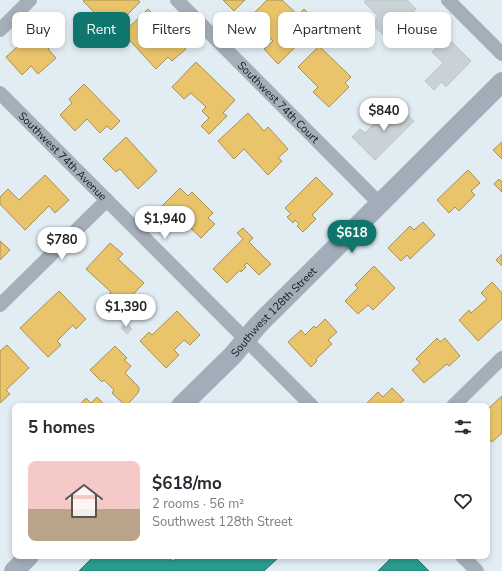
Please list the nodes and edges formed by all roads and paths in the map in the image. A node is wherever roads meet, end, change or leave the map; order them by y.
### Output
1 (30, 0) edge
2 (177, 0) edge
3 (448, 0) edge
4 (0, 30) edge
5 (502, 54) edge
6 (502, 82) edge
7 (0, 93) edge
8 (106, 200) junction
9 (380, 204) junction
10 (0, 305) edge
11 (245, 340) junction
12 (502, 358) edge
13 (184, 403) edge
14 (309, 403) edge
15 (456, 403) edge
16 (26, 559) edge
17 (465, 559) edge
18 (14, 571) edge
19 (477, 571) edge

1 - 4 street
2 - 9 street, Southwest 74th Court
3 - 5 street
6 - 9 street, Southwest 128th Street
7 - 8 street, Southwest 74th Avenue
8 - 10 street
8 - 11 street, Southwest 74th Avenue
9 - 11 street, Southwest 128th Street
11 - 13 street, Southwest 128th Street
11 - 14 street, Southwest 74th Avenue
12 - 15 street
16 - 18 street
17 - 19 street

